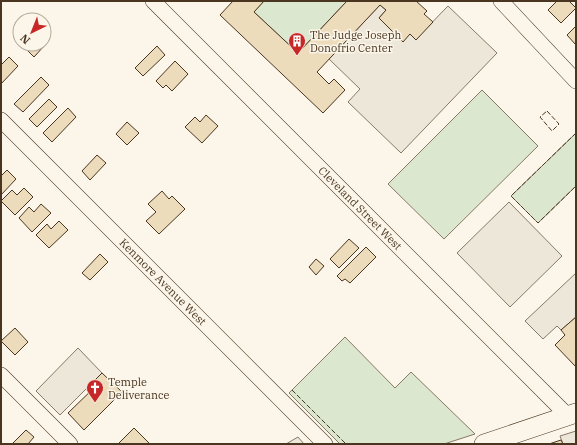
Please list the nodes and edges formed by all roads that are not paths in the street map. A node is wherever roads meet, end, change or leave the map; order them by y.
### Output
1 (153, 1) edge
2 (501, 1) edge
3 (576, 81) edge
4 (1, 120) edge
5 (1, 375) edge
6 (572, 414) edge
7 (70, 444) edge
8 (324, 444) edge
9 (484, 444) edge

1 - 6 street, Cleveland Street West
2 - 3 street
4 - 8 street, Kenmore Avenue West
5 - 7 street
6 - 9 main road

